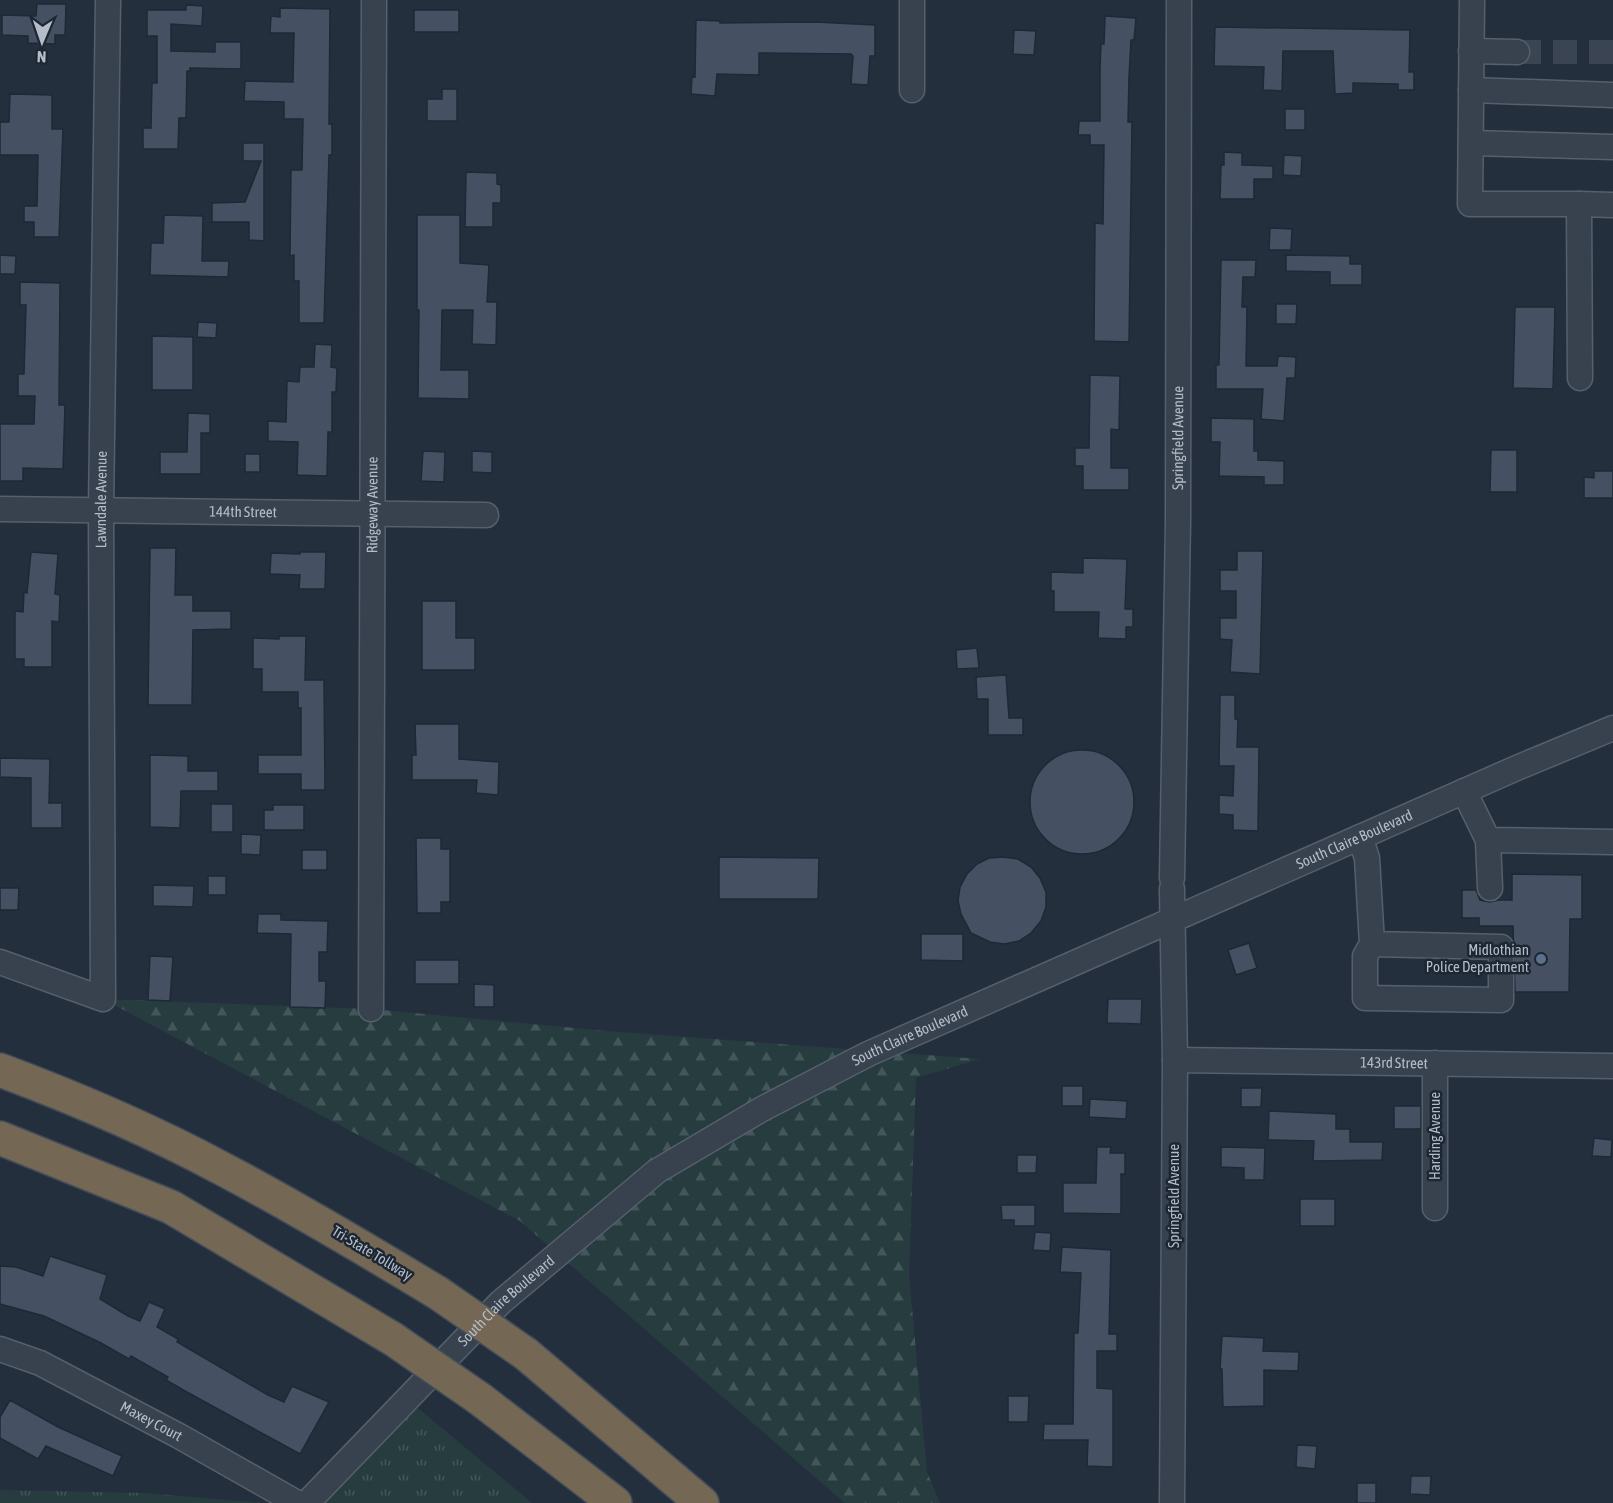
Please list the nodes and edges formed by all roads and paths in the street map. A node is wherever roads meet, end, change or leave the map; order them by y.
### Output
1 (108, 0) edge
2 (374, 0) edge
3 (912, 0) edge
4 (1179, 0) edge
5 (1472, 0) edge
6 (1471, 51) junction
7 (1517, 52) tunnel mouth
8 (912, 90) dead end
9 (1471, 90) junction
10 (1613, 95) edge
11 (1471, 143) junction
12 (1613, 147) edge
13 (1579, 204) junction
14 (1613, 205) edge
15 (1580, 378) dead end
16 (0, 509) edge
17 (101, 510) junction
18 (371, 512) junction
19 (486, 515) dead end
20 (1613, 728) edge
21 (1464, 791) junction
22 (1360, 837) junction
23 (1488, 840) junction
24 (1613, 842) edge
25 (1490, 888) dead end
26 (1172, 919) junction
27 (1372, 944) junction
28 (0, 962) edge
29 (371, 1010) dead end
30 (1175, 1060) junction
31 (1435, 1063) junction
32 (1613, 1066) edge
33 (0, 1071) edge
34 (0, 1138) edge
35 (1435, 1208) dead end
36 (0, 1349) edge
37 (297, 1503) edge
38 (307, 1503) edge
39 (615, 1503) edge
40 (702, 1503) edge
41 (1172, 1503) edge

1 - 17 street, Lawndale Avenue
2 - 18 street, Ridgeway Avenue
3 - 8 street
4 - 26 street, Springfield Avenue
5 - 6 street
6 - 7 street
6 - 9 street
9 - 10 street
9 - 11 street
11 - 12 street
11 - 13 street
13 - 14 street
13 - 15 street
16 - 17 street, 144th Street
17 - 18 street, 144th Street
17 - 28 street, Lawndale Avenue
18 - 19 street, 144th Street
18 - 29 street, Ridgeway Avenue
20 - 21 street, South Claire Boulevard
21 - 22 street, South Claire Boulevard
21 - 23 street
22 - 26 street, South Claire Boulevard
22 - 27 street
23 - 24 street
23 - 25 street
26 - 30 street, Springfield Avenue
26 - 38 street, South Claire Boulevard
27 - 27 street
30 - 31 street, 143rd Street
30 - 41 street, Springfield Avenue
31 - 32 street, 143rd Street
31 - 35 street, Harding Avenue
33 - 40 highway, Tri-State Tollway, bridge
34 - 39 highway, bridge
36 - 37 street, Maxey Court

